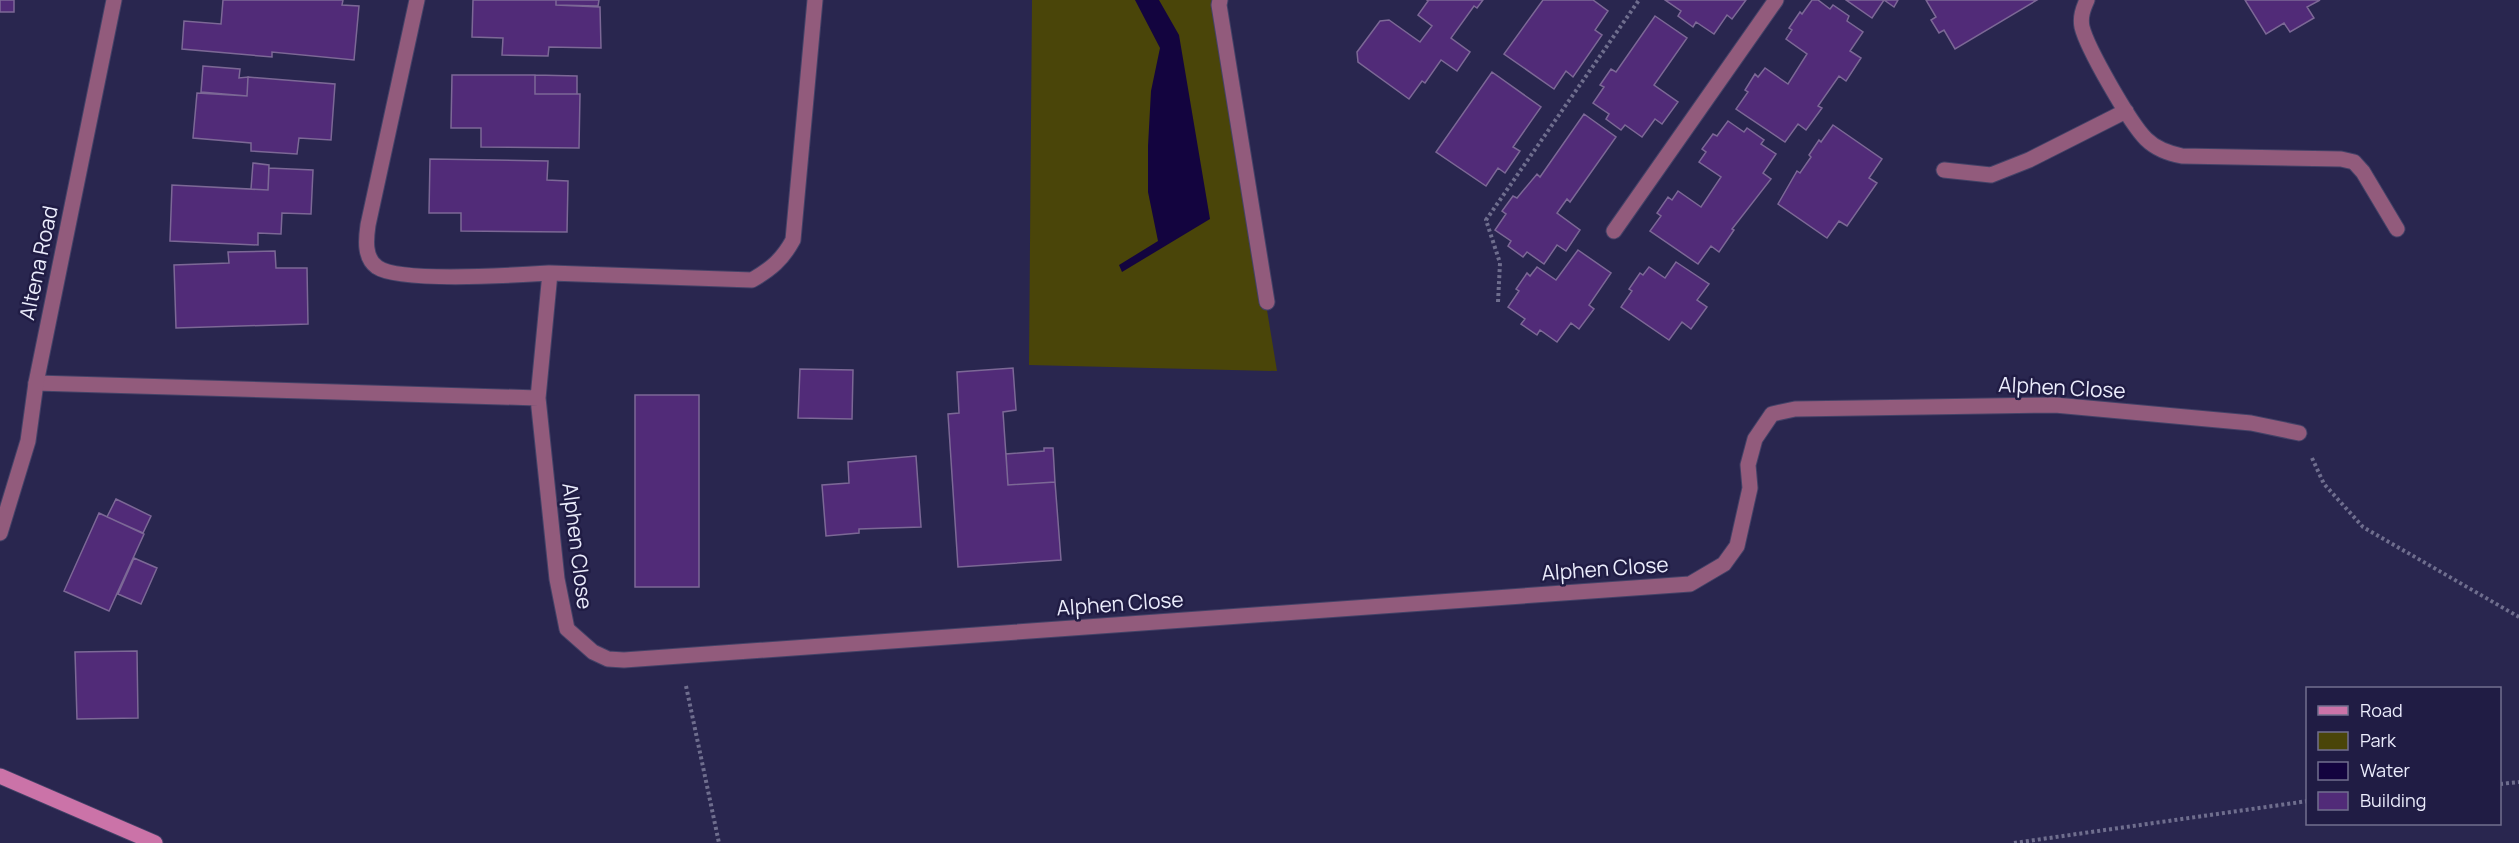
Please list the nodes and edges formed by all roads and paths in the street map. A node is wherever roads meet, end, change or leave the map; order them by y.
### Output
1 (114, 0) edge
2 (417, 0) edge
3 (815, 0) edge
4 (1220, 0) edge
5 (1640, 0) edge
6 (1776, 0) edge
7 (2087, 0) edge
8 (2126, 111) junction
9 (1944, 170) dead end
10 (2397, 229) dead end
11 (1614, 231) dead end
12 (550, 273) junction
13 (1267, 302) dead end
14 (1498, 302) dead end
15 (36, 383) junction
16 (538, 398) junction
17 (2299, 434) joint
18 (0, 533) edge
19 (2519, 617) edge
20 (679, 656) junction
21 (0, 776) edge
22 (2519, 782) edge
23 (2501, 784) edge
24 (2306, 801) edge
25 (155, 843) edge
26 (719, 843) edge
27 (2014, 843) edge

1 - 15 street, Altena Road
2 - 12 street
3 - 12 street
4 - 13 street
5 - 14 path
6 - 11 street
7 - 8 street
8 - 9 street
8 - 10 street
12 - 16 street, Alphen Close
15 - 16 street
15 - 18 street, Altena Road
16 - 20 street, Alphen Close
17 - 19 path
17 - 20 street, Alphen Close
20 - 26 path
21 - 25 main road
22 - 23 path
24 - 27 path

